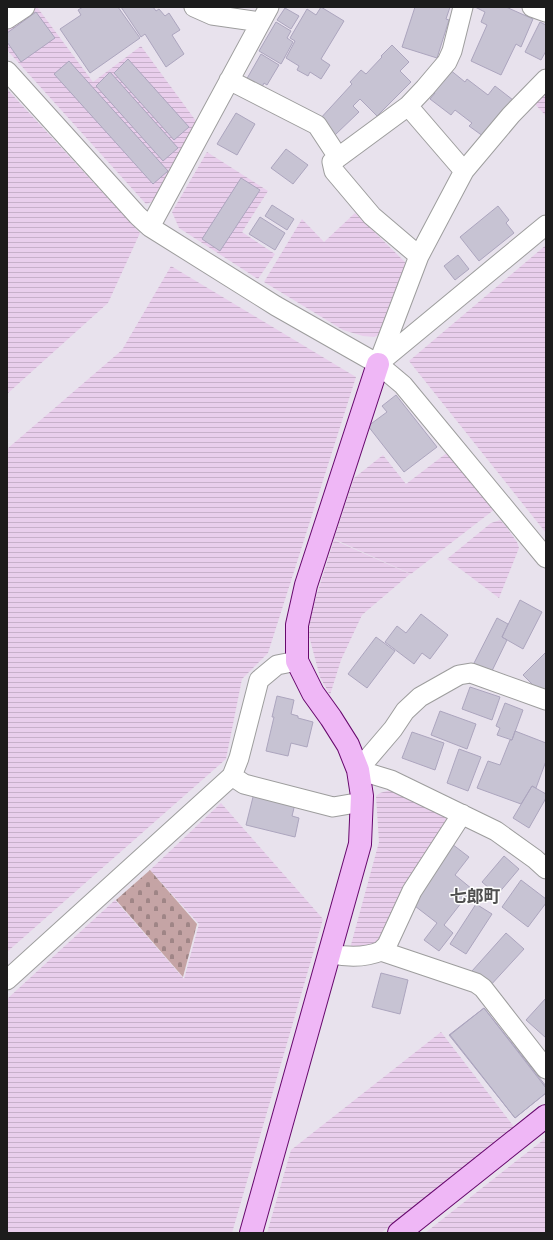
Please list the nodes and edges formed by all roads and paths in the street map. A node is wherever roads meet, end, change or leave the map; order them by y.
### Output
1 (25, 7) edge
2 (194, 7) edge
3 (464, 7) edge
4 (532, 7) edge
5 (546, 12) edge
6 (265, 14) edge
7 (7, 20) edge
8 (7, 71) edge
9 (546, 79) edge
10 (229, 80) junction
11 (408, 106) junction
12 (338, 157) junction
13 (464, 171) junction
14 (546, 225) edge
15 (150, 226) junction
16 (419, 256) junction
17 (378, 364) junction
18 (546, 558) edge
19 (297, 661) junction
20 (546, 700) edge
21 (358, 770) junction
22 (232, 776) junction
23 (362, 802) junction
24 (462, 814) junction
25 (546, 869) edge
26 (381, 951) junction
27 (331, 954) junction
28 (7, 980) edge
29 (546, 1069) edge
30 (546, 1116) edge
31 (252, 1233) edge
32 (399, 1233) edge

1 - 7 street
2 - 6 street
3 - 11 street
4 - 5 street
6 - 10 street
8 - 15 street
9 - 13 street
10 - 12 street
10 - 15 street
11 - 12 street
11 - 13 street
12 - 16 street
13 - 16 street
14 - 17 street
15 - 17 street
16 - 17 street
17 - 18 street
17 - 19 street
19 - 21 street
19 - 22 street
20 - 21 street
21 - 23 street
21 - 24 street
22 - 23 street
22 - 28 street
23 - 27 street
24 - 25 street
24 - 26 street
26 - 27 street
26 - 29 street
27 - 31 street
30 - 32 street

